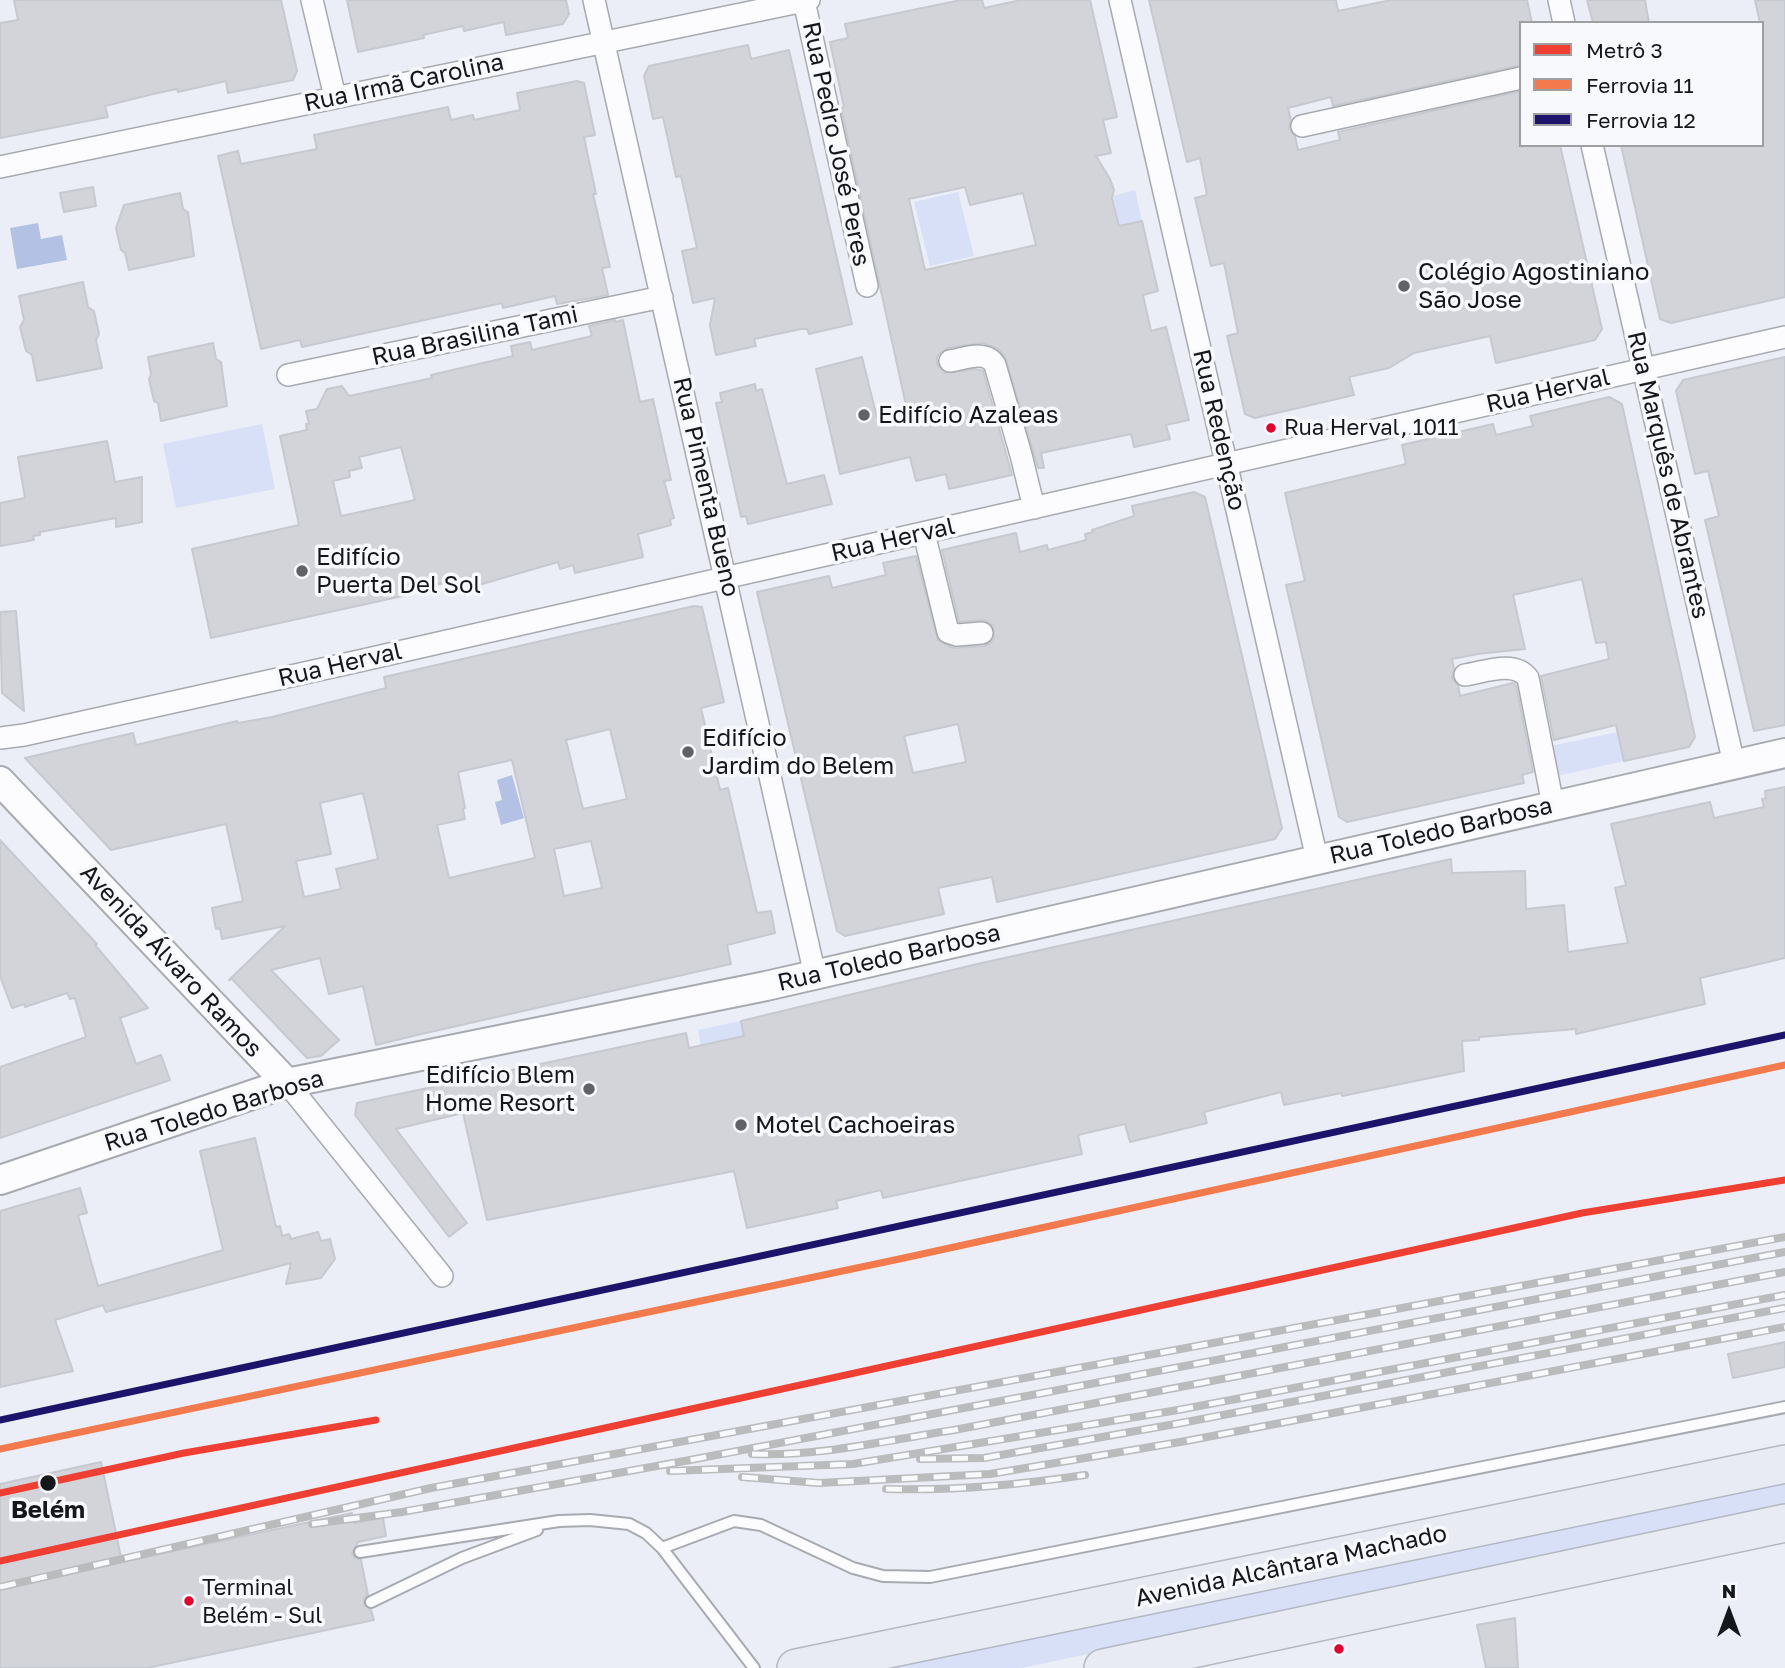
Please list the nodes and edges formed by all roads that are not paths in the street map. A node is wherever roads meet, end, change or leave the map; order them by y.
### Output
1 (312, 0) edge
2 (594, 0) edge
3 (1120, 0) edge
4 (1559, 0) edge
5 (807, 1) edge
6 (1564, 21) edge
7 (604, 41) junction
8 (1519, 78) edge
9 (335, 97) junction
10 (1302, 126) dead end
11 (1592, 147) edge
12 (0, 167) edge
13 (867, 286) dead end
14 (662, 297) junction
15 (1785, 337) edge
16 (950, 362) dead end
17 (1643, 370) junction
18 (288, 375) dead end
19 (1226, 464) junction
20 (1034, 508) junction
21 (924, 533) junction
22 (726, 578) junction
23 (982, 634) dead end
24 (1465, 675) dead end
25 (0, 738) edge
26 (1784, 754) edge
27 (1734, 764) junction
28 (0, 781) edge
29 (1553, 805) junction
30 (1317, 859) junction
31 (815, 975) junction
32 (287, 1083) junction
33 (0, 1180) edge
34 (442, 1276) dead end
35 (1785, 1407) edge
36 (1785, 1464) edge
37 (559, 1521) junction
38 (1785, 1523) edge
39 (662, 1548) junction
40 (360, 1552) dead end
41 (371, 1602) dead end
42 (754, 1668) edge
43 (796, 1668) edge
44 (1103, 1668) edge

1 - 9 street
2 - 7 street, Rua Pimenta Bueno
3 - 19 street, Rua Redenção
4 - 6 street
5 - 7 street, Rua Irmã Carolina
5 - 13 street, Rua Pedro José Peres
7 - 9 street, Rua Irmã Carolina
7 - 14 street, Rua Pimenta Bueno
8 - 10 street
9 - 12 street, Rua Irmã Carolina
11 - 17 street, Rua Marquês de Abrantes
14 - 18 street, Rua Brasilina Tami
14 - 22 street, Rua Pimenta Bueno
15 - 17 street, Rua Herval
16 - 20 street
17 - 19 street, Rua Herval
17 - 27 street, Rua Marquês de Abrantes
19 - 20 street, Rua Herval
19 - 30 street, Rua Redenção
20 - 21 street, Rua Herval
21 - 22 street, Rua Herval
21 - 23 street
22 - 25 street, Rua Herval
22 - 31 street, Rua Pimenta Bueno
24 - 29 street
26 - 27 street, Rua Toledo Barbosa
27 - 29 street, Rua Toledo Barbosa
28 - 32 street, Avenida Álvaro Ramos
29 - 30 street, Rua Toledo Barbosa
30 - 31 street, Rua Toledo Barbosa
31 - 32 street, Rua Toledo Barbosa
32 - 33 street, Rua Toledo Barbosa
32 - 34 street, Avenida Álvaro Ramos
35 - 39 lane
36 - 43 highway, Avenida Alcântara Machado
37 - 39 lane
37 - 40 lane
37 - 41 lane
38 - 44 highway
39 - 42 lane

